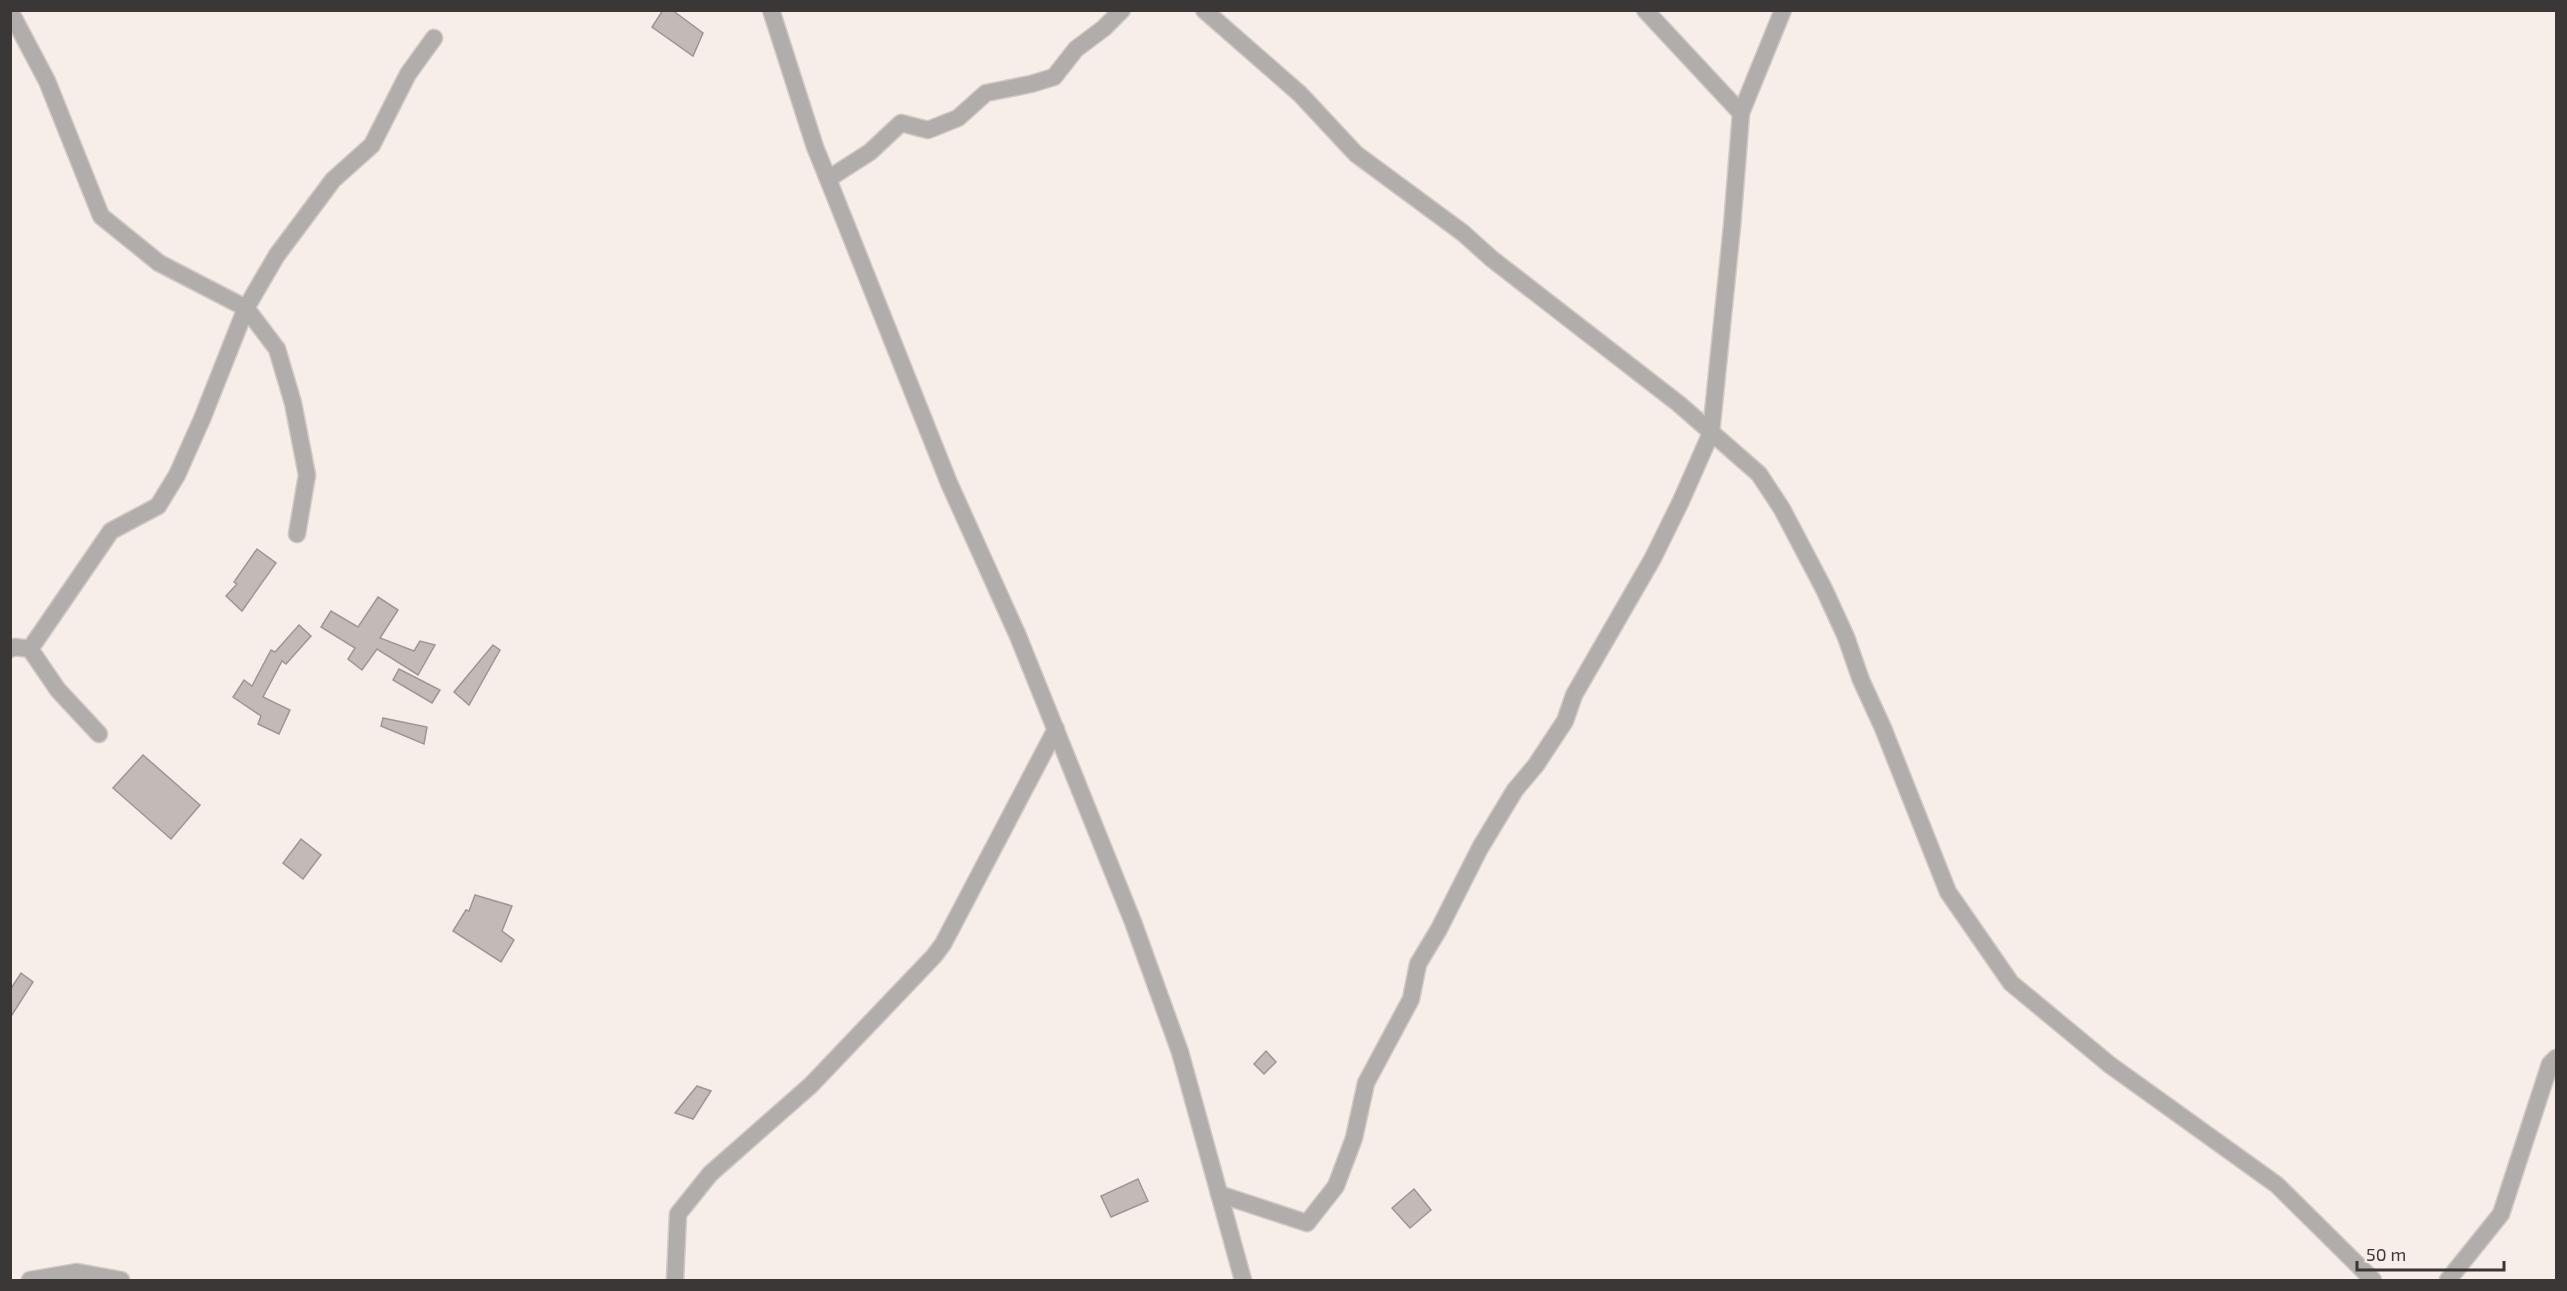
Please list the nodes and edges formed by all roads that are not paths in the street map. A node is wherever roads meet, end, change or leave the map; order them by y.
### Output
1 (771, 10) edge
2 (1122, 10) edge
3 (1204, 10) edge
4 (1645, 10) edge
5 (1783, 10) edge
6 (10, 11) edge
7 (434, 38) dead end
8 (1741, 112) junction
9 (828, 179) junction
10 (246, 308) junction
11 (1711, 433) junction
12 (297, 534) dead end
13 (10, 649) edge
14 (30, 649) junction
15 (1056, 729) junction
16 (99, 734) dead end
17 (2556, 1058) edge
18 (1220, 1194) junction
19 (30, 1281) edge
20 (121, 1281) edge
21 (675, 1281) edge
22 (1243, 1281) edge
23 (2373, 1281) edge
24 (2448, 1281) edge

1 - 9 street
2 - 9 street
3 - 11 street
4 - 8 street
5 - 8 street
6 - 10 street
7 - 10 street
8 - 11 street
9 - 15 street
10 - 12 street
10 - 14 street
11 - 18 street
11 - 23 street
13 - 14 street
14 - 16 street
15 - 18 street
15 - 21 street
17 - 24 street
18 - 22 street
19 - 20 street

